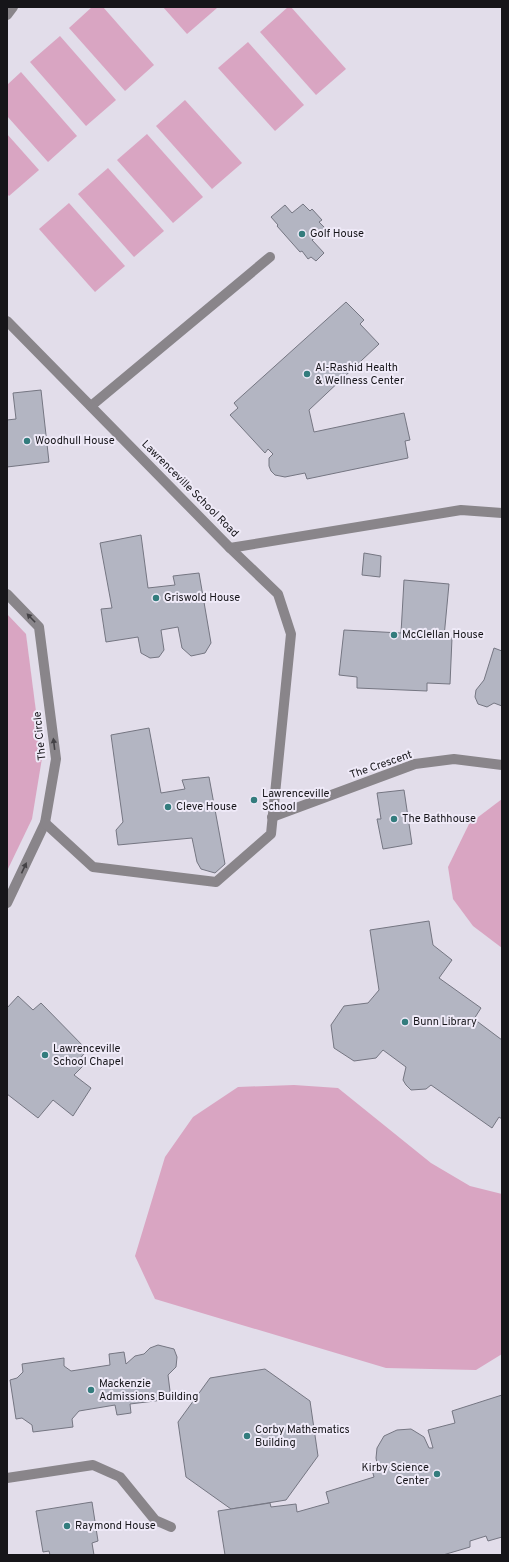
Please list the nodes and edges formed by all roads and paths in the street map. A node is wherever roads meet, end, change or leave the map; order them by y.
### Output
1 (13, 7) edge
2 (7, 15) edge
3 (270, 257) dead end
4 (7, 321) edge
5 (91, 406) junction
6 (502, 513) edge
7 (230, 548) junction
8 (7, 594) edge
9 (502, 765) edge
10 (272, 817) junction
11 (45, 822) junction
12 (7, 904) edge
13 (7, 1478) edge
14 (171, 1527) dead end

1 - 2 street
3 - 5 street
4 - 5 street, Lawrenceville School Road
5 - 7 street, Lawrenceville School Road
6 - 7 street, Lawrenceville School Road
7 - 10 street
11 -> 8 street, The Circle
9 - 10 street, The Crescent
10 - 11 street
12 -> 11 street, The Circle
13 - 14 street

